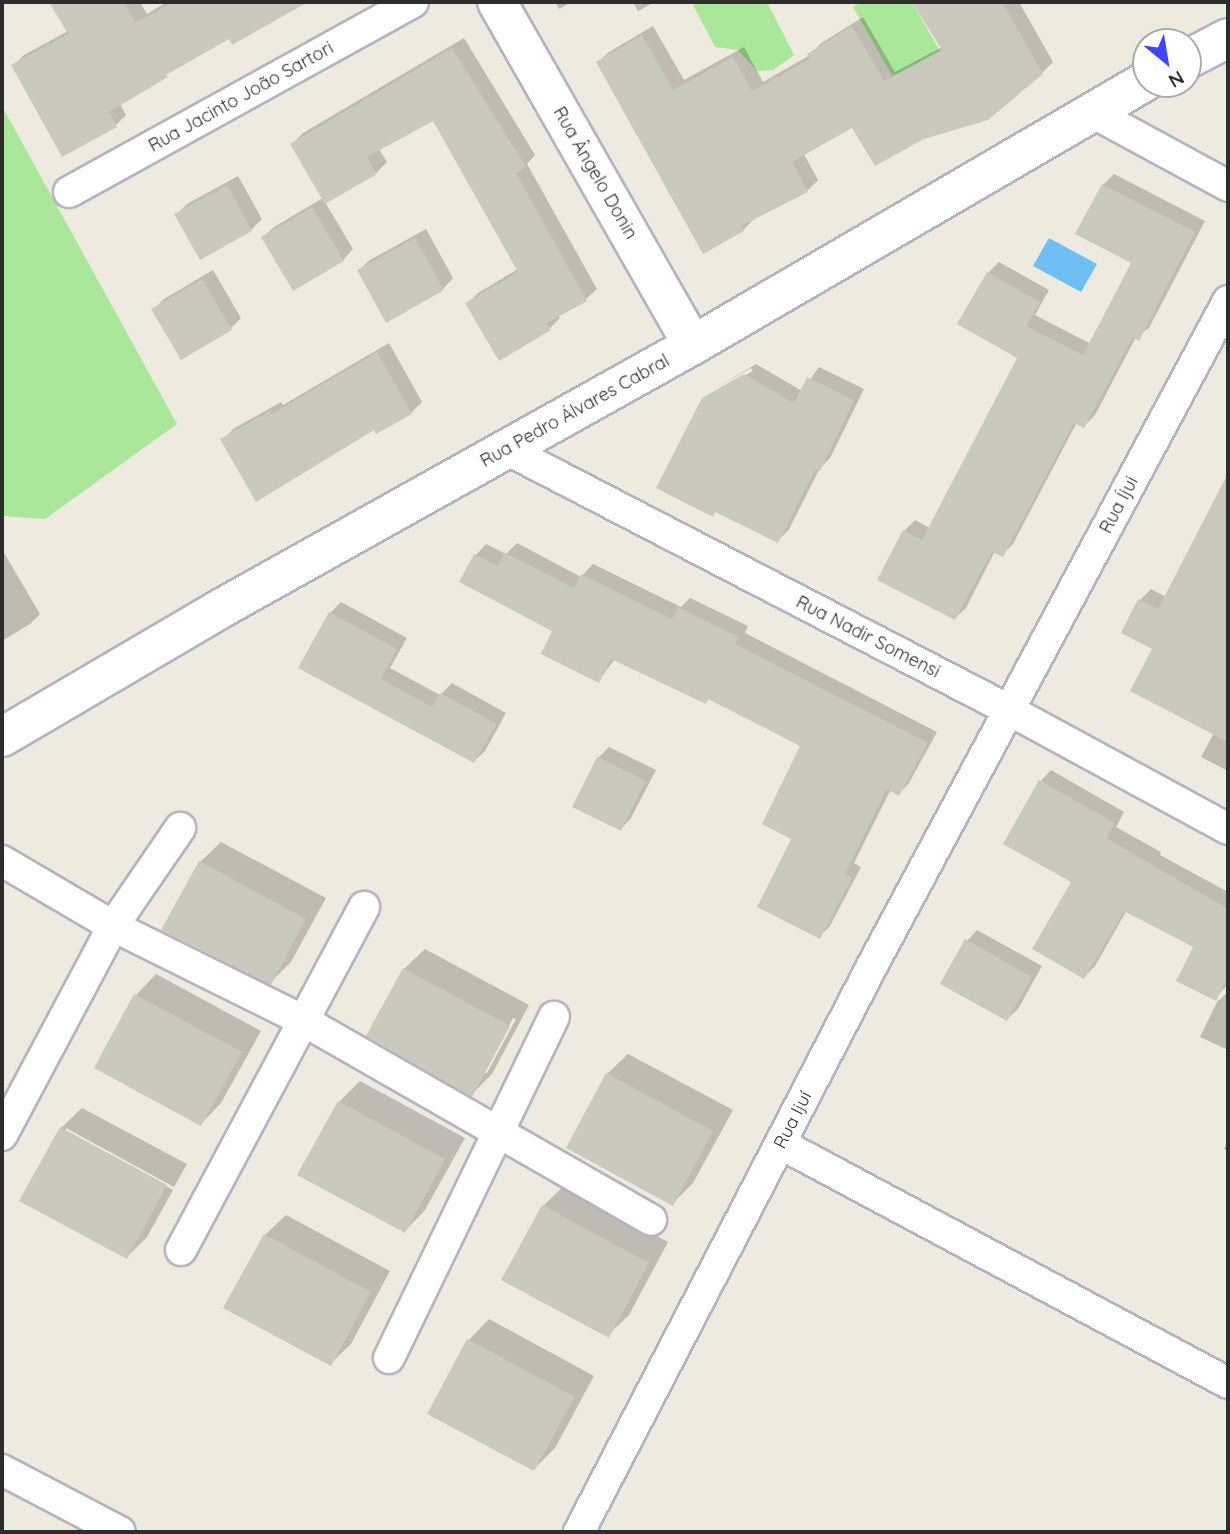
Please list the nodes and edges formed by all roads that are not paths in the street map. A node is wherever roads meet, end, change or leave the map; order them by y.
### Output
1 (413, 2) edge
2 (497, 2) edge
3 (1228, 37) edge
4 (1202, 51) edge
5 (1132, 88) edge
6 (1090, 111) junction
7 (1228, 186) edge
8 (69, 192) dead end
9 (1228, 301) edge
10 (693, 345) junction
11 (506, 449) junction
12 (1009, 710) junction
13 (2, 737) edge
14 (180, 828) dead end
15 (1228, 829) edge
16 (2, 861) edge
17 (364, 907) dead end
18 (113, 926) junction
19 (554, 1017) dead end
20 (304, 1021) junction
21 (498, 1134) junction
22 (2, 1135) edge
23 (781, 1144) junction
24 (651, 1220) dead end
25 (181, 1250) dead end
26 (389, 1358) dead end
27 (1228, 1384) edge
28 (2, 1470) edge
29 (120, 1532) edge
30 (579, 1532) edge

1 - 8 street, Rua Jacinto João Sartori
2 - 10 street, Rua Ângelo Donin
3 - 4 street
5 - 6 street, Rua Pedro Álvares Cabral
6 - 7 street
6 - 10 street, Rua Pedro Álvares Cabral
9 - 12 street, Rua Íjui
10 - 11 street, Rua Pedro Álvares Cabral
11 - 12 street, Rua Nadir Somensi
11 - 13 street, Rua Pedro Álvares Cabral
12 - 15 street, Rua Nadir Somensi
12 - 23 street, Rua Ijuí
14 - 18 street
16 - 18 street
17 - 20 street
18 - 20 street
18 - 22 street
19 - 21 street
20 - 21 street
20 - 25 street
21 - 24 street
21 - 26 street
23 - 27 street
23 - 30 street, Rua Ijuí
28 - 29 street

